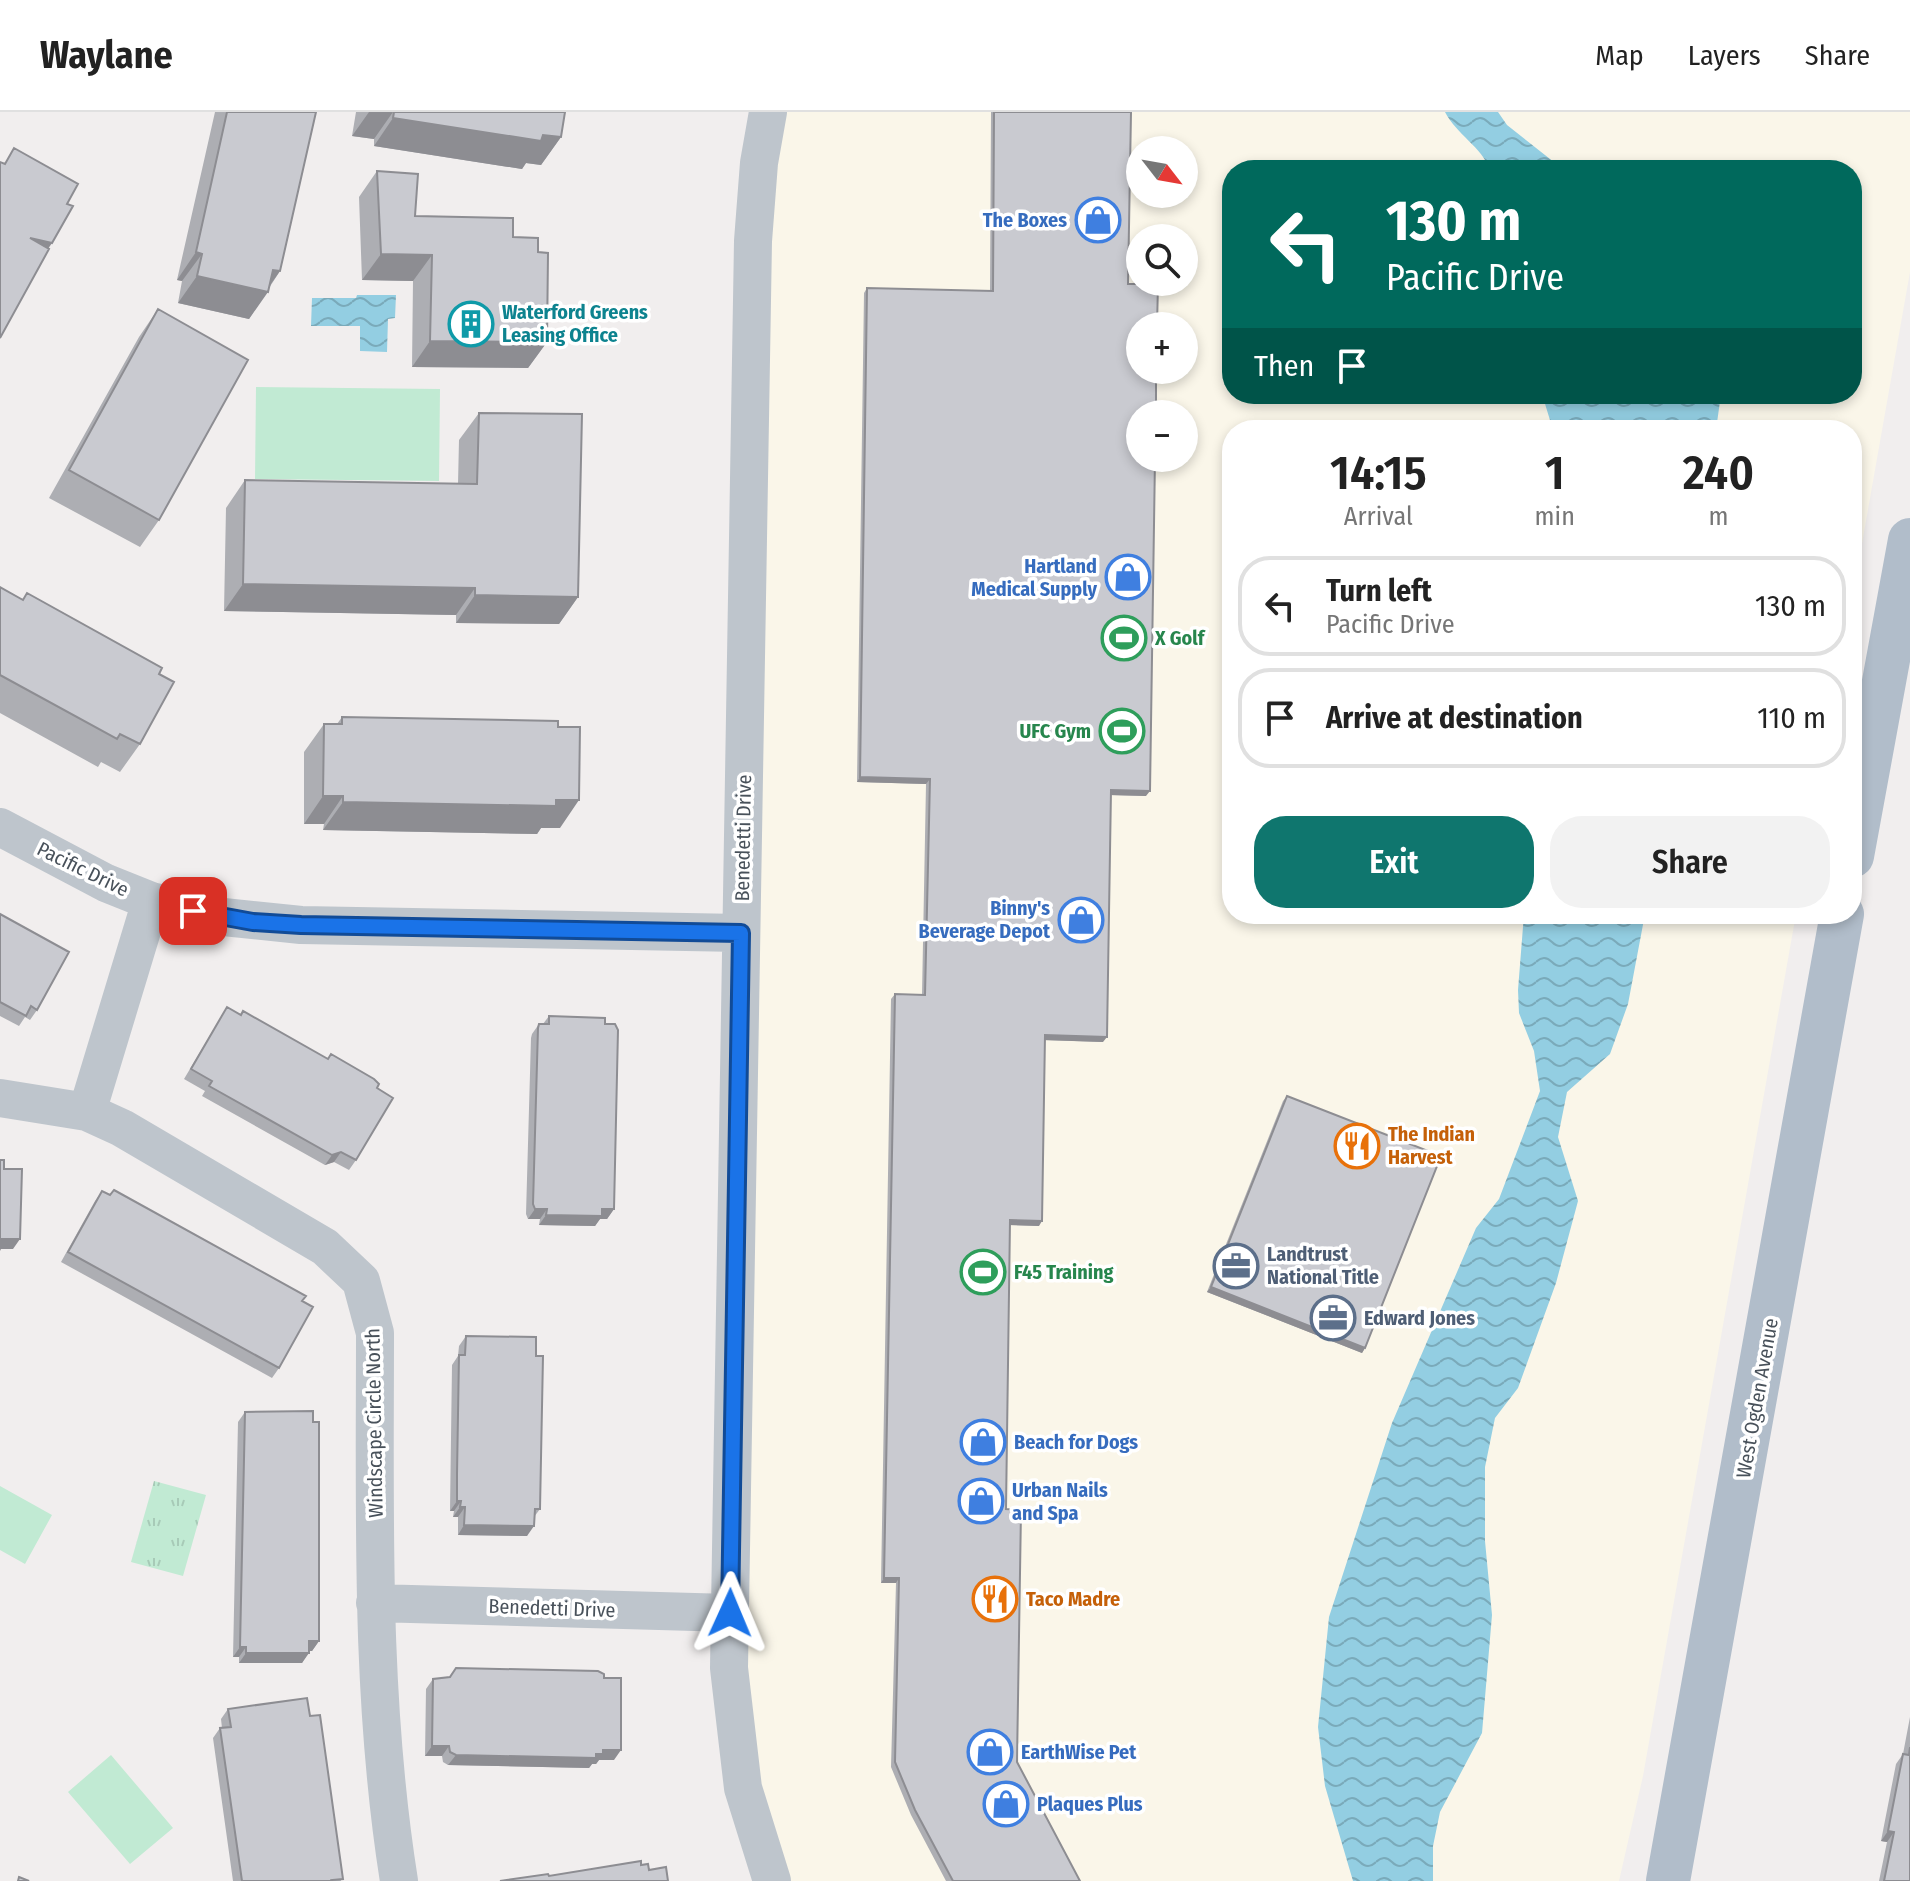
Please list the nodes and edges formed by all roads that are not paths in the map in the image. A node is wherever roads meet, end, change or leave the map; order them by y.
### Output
1 (768, 112) edge
2 (1910, 540) edge
3 (1862, 802) edge
4 (0, 827) edge
5 (151, 901) junction
6 (1840, 924) edge
7 (741, 933) junction
8 (0, 1098) edge
9 (87, 1112) junction
10 (375, 1603) junction
11 (730, 1613) junction
12 (399, 1881) edge
13 (772, 1881) edge
14 (1668, 1881) edge

1 - 7 street, Benedetti Drive
2 - 3 main road
4 - 5 street, Pacific Drive
5 - 7 street, Pacific Drive
5 - 9 street
6 - 14 main road, West Ogden Avenue
7 - 11 street, Benedetti Drive
8 - 9 street, Windscape Circle North
9 - 10 street, Windscape Circle North
10 - 11 street, Benedetti Drive
10 - 12 street, Windscape Circle North
11 - 13 street, Benedetti Drive

